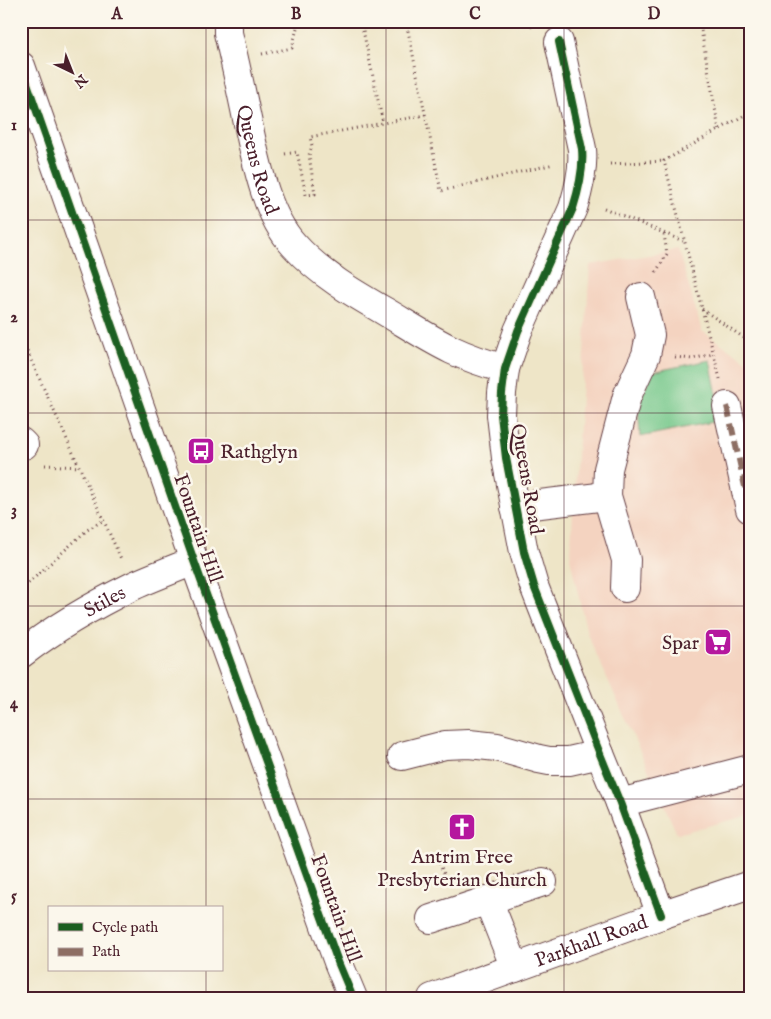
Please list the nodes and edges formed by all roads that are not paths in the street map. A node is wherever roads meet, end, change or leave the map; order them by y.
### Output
1 (228, 27) edge
2 (559, 42) dead end
3 (21, 66) edge
4 (641, 297) dead end
5 (505, 369) junction
6 (727, 406) road end
7 (607, 496) junction
8 (515, 507) junction
9 (750, 509) edge
10 (194, 561) junction
11 (625, 588) dead end
12 (21, 654) edge
13 (600, 754) junction
14 (402, 756) dead end
15 (750, 769) edge
16 (620, 803) junction
17 (543, 882) dead end
18 (750, 885) edge
19 (488, 900) junction
20 (661, 915) junction
21 (431, 919) dead end
22 (515, 968) junction
23 (353, 998) edge
24 (432, 998) edge

1 - 5 street, Queens Road
2 - 5 street, Queens Road
3 - 10 street, Fountain Hill
4 - 7 street
5 - 8 street, Queens Road
6 - 9 street
7 - 8 street
7 - 11 street
8 - 13 street, Queens Road
10 - 12 street, Stiles
10 - 23 street, Fountain Hill
13 - 14 street
13 - 16 street, Queens Road
15 - 16 street
16 - 20 street, Queens Road
17 - 19 street
18 - 20 street, Parkhall Road
19 - 21 street
19 - 22 street
20 - 22 street, Parkhall Road
22 - 24 street, Parkhall Road

